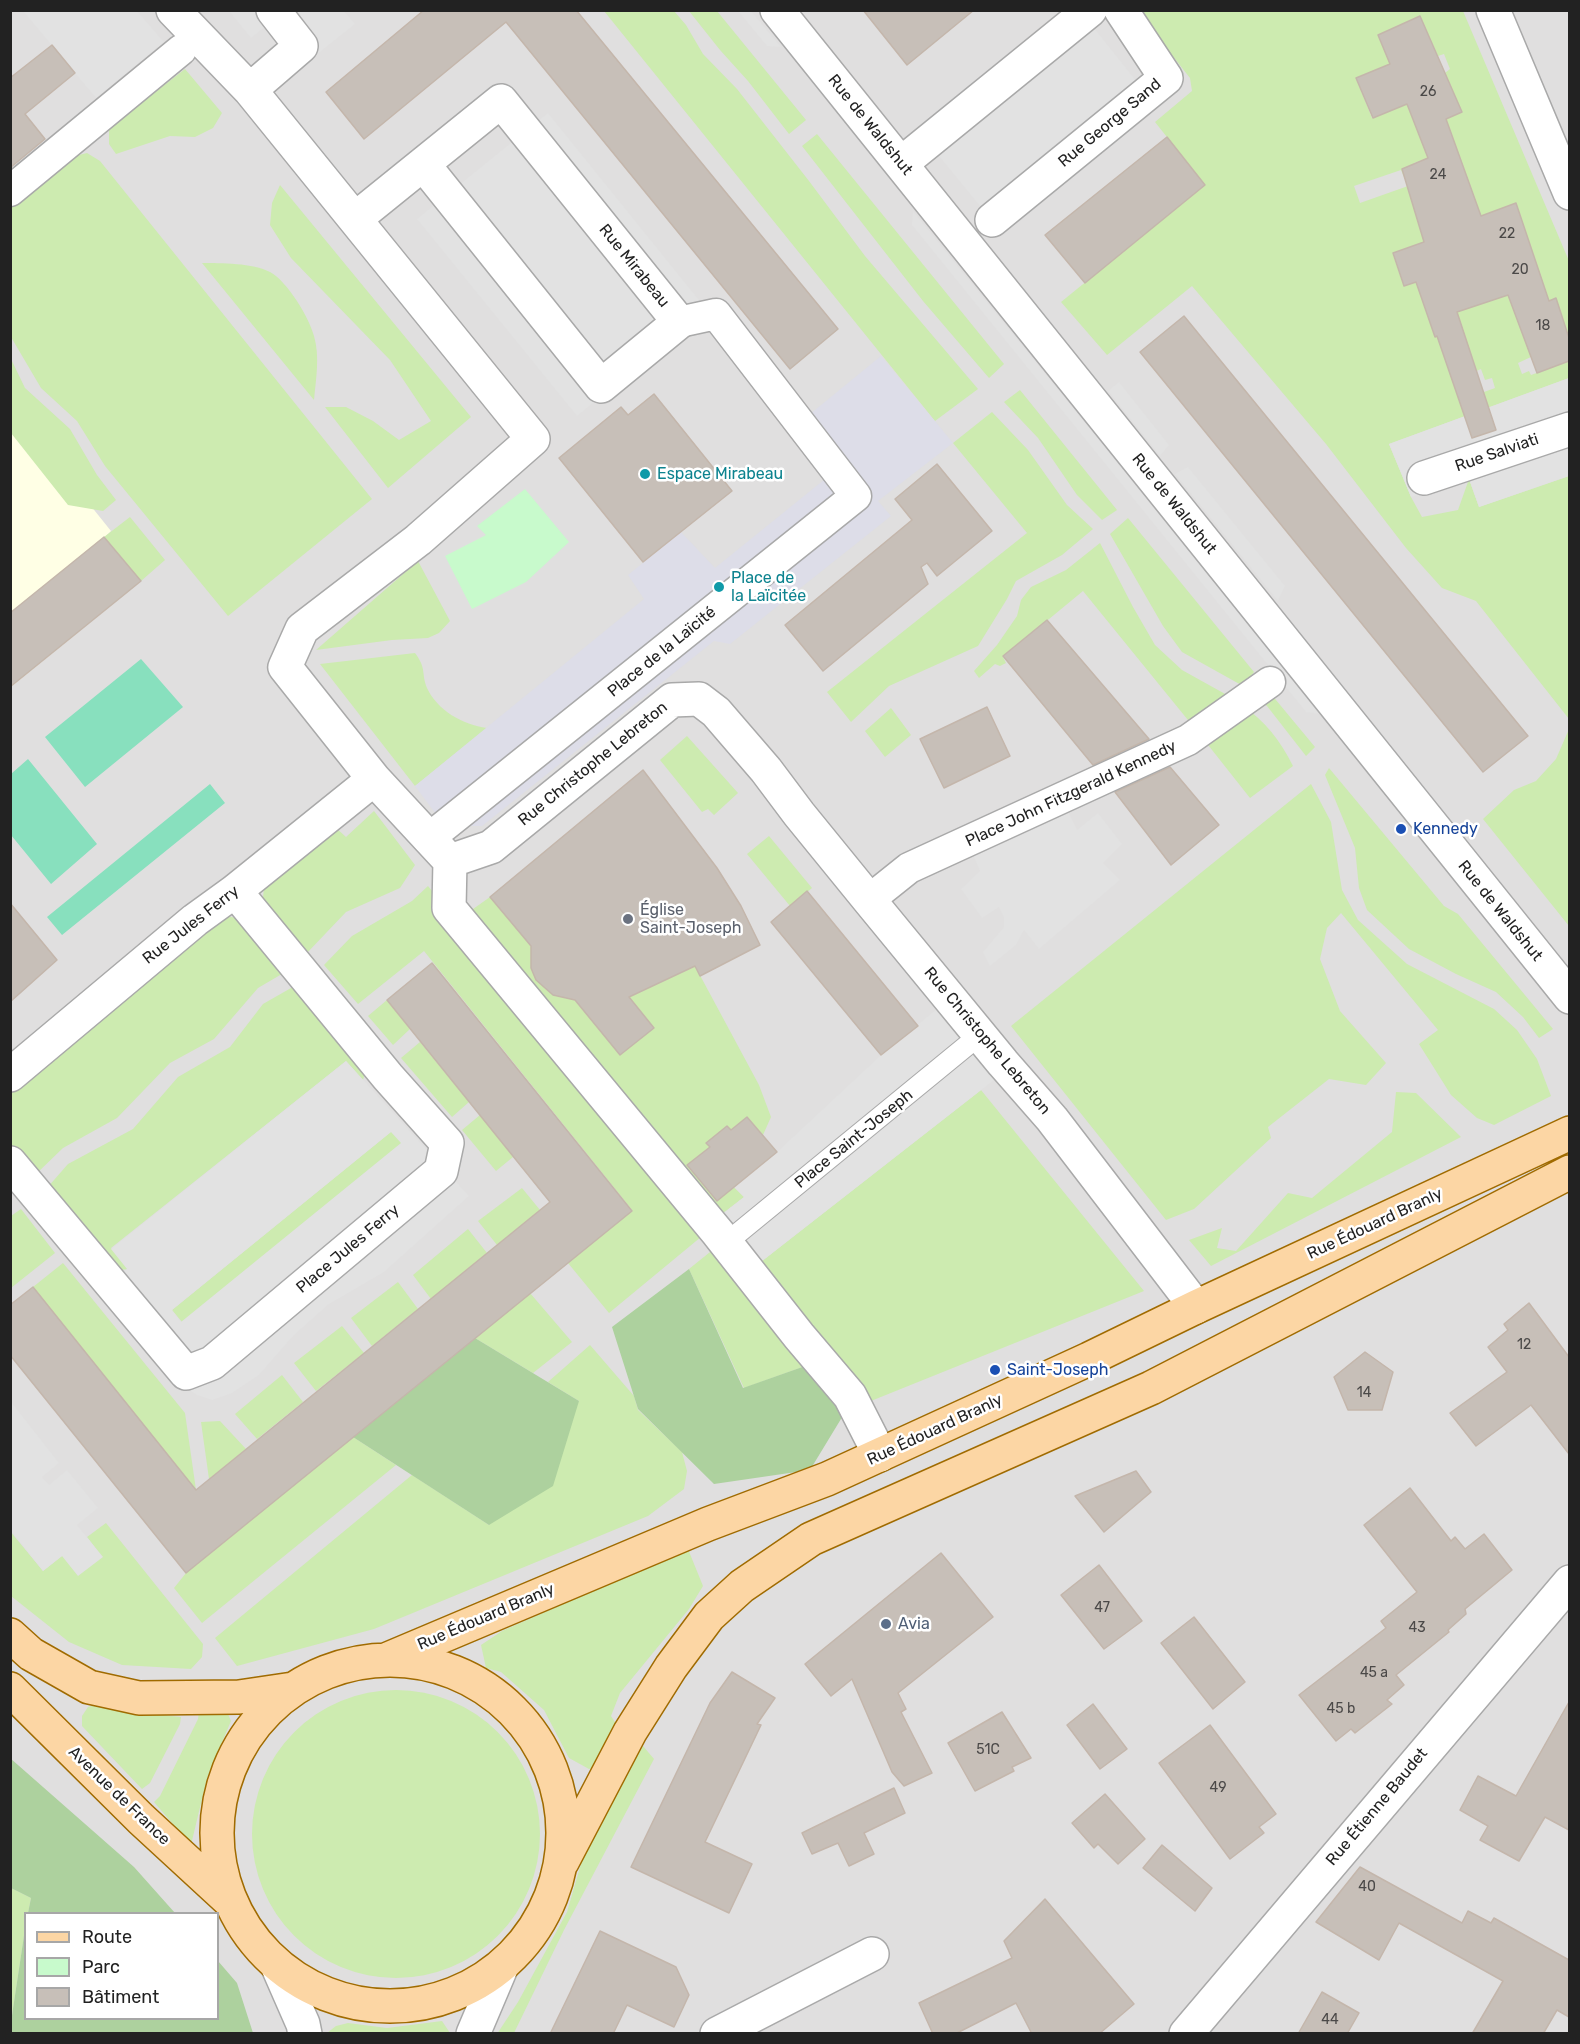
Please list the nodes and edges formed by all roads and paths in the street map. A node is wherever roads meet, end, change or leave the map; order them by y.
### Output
1 (173, 10) edge
2 (273, 10) edge
3 (777, 10) edge
4 (1090, 10) edge
5 (1121, 10) edge
6 (1493, 10) edge
7 (182, 50) dead end
8 (250, 90) junction
9 (900, 162) junction
10 (423, 164) junction
11 (10, 190) edge
12 (1569, 193) edge
13 (355, 219) junction
14 (992, 220) dead end
15 (680, 322) junction
16 (1569, 429) edge
17 (1424, 478) dead end
18 (1270, 682) dead end
19 (374, 779) junction
20 (439, 850) junction
21 (235, 891) junction
22 (869, 900) junction
23 (1569, 997) edge
24 (981, 1034) junction
25 (10, 1075) edge
26 (1569, 1133) edge
27 (10, 1163) edge
28 (1569, 1173) edge
29 (726, 1243) junction
30 (1196, 1307) junction
31 (880, 1455) junction
32 (1569, 1582) edge
33 (10, 1635) edge
34 (388, 1659) junction
35 (10, 1689) edge
36 (293, 1689) junction
37 (562, 1862) junction
38 (230, 1901) junction
39 (872, 1954) dead end
40 (278, 1967) junction
41 (501, 1968) junction
42 (305, 2034) edge
43 (473, 2034) edge
44 (717, 2034) edge
45 (1185, 2034) edge

1 - 8 street
2 - 8 street
3 - 9 street, Rue de Waldshut
4 - 9 street
5 - 14 street, Rue George Sand
6 - 12 street
7 - 11 street
8 - 13 street
9 - 23 street, Rue de Waldshut
10 - 13 street, Rue Mirabeau
10 - 15 street, Rue Mirabeau
10 - 15 street, Rue Mirabeau
13 - 19 street
15 - 20 street, Place de la Laïcité
16 - 17 street, Rue Salviati
18 - 22 street, Place John Fitzgerald Kennedy
19 - 20 street
19 - 21 street, Rue Jules Ferry
20 - 22 street, Rue Christophe Lebreton
20 - 29 street
21 - 25 street, Rue Jules Ferry
21 - 27 street, Place Jules Ferry
22 - 24 street, Rue Christophe Lebreton
24 - 29 lane, Place Saint-Joseph
24 - 30 street, Rue Christophe Lebreton
26 - 30 main road, Rue Édouard Branly
28 - 37 main road
29 - 31 street
30 - 31 main road, Rue Édouard Branly
31 - 34 main road, Rue Édouard Branly
32 - 45 street, Rue Étienne Baudet
33 - 36 main road
34 - 36 main road
34 - 37 main road
35 - 38 main road, Avenue de France
36 - 38 main road
37 - 41 main road
38 - 40 main road
39 - 44 street
40 - 41 main road
40 - 42 street
41 - 43 street

